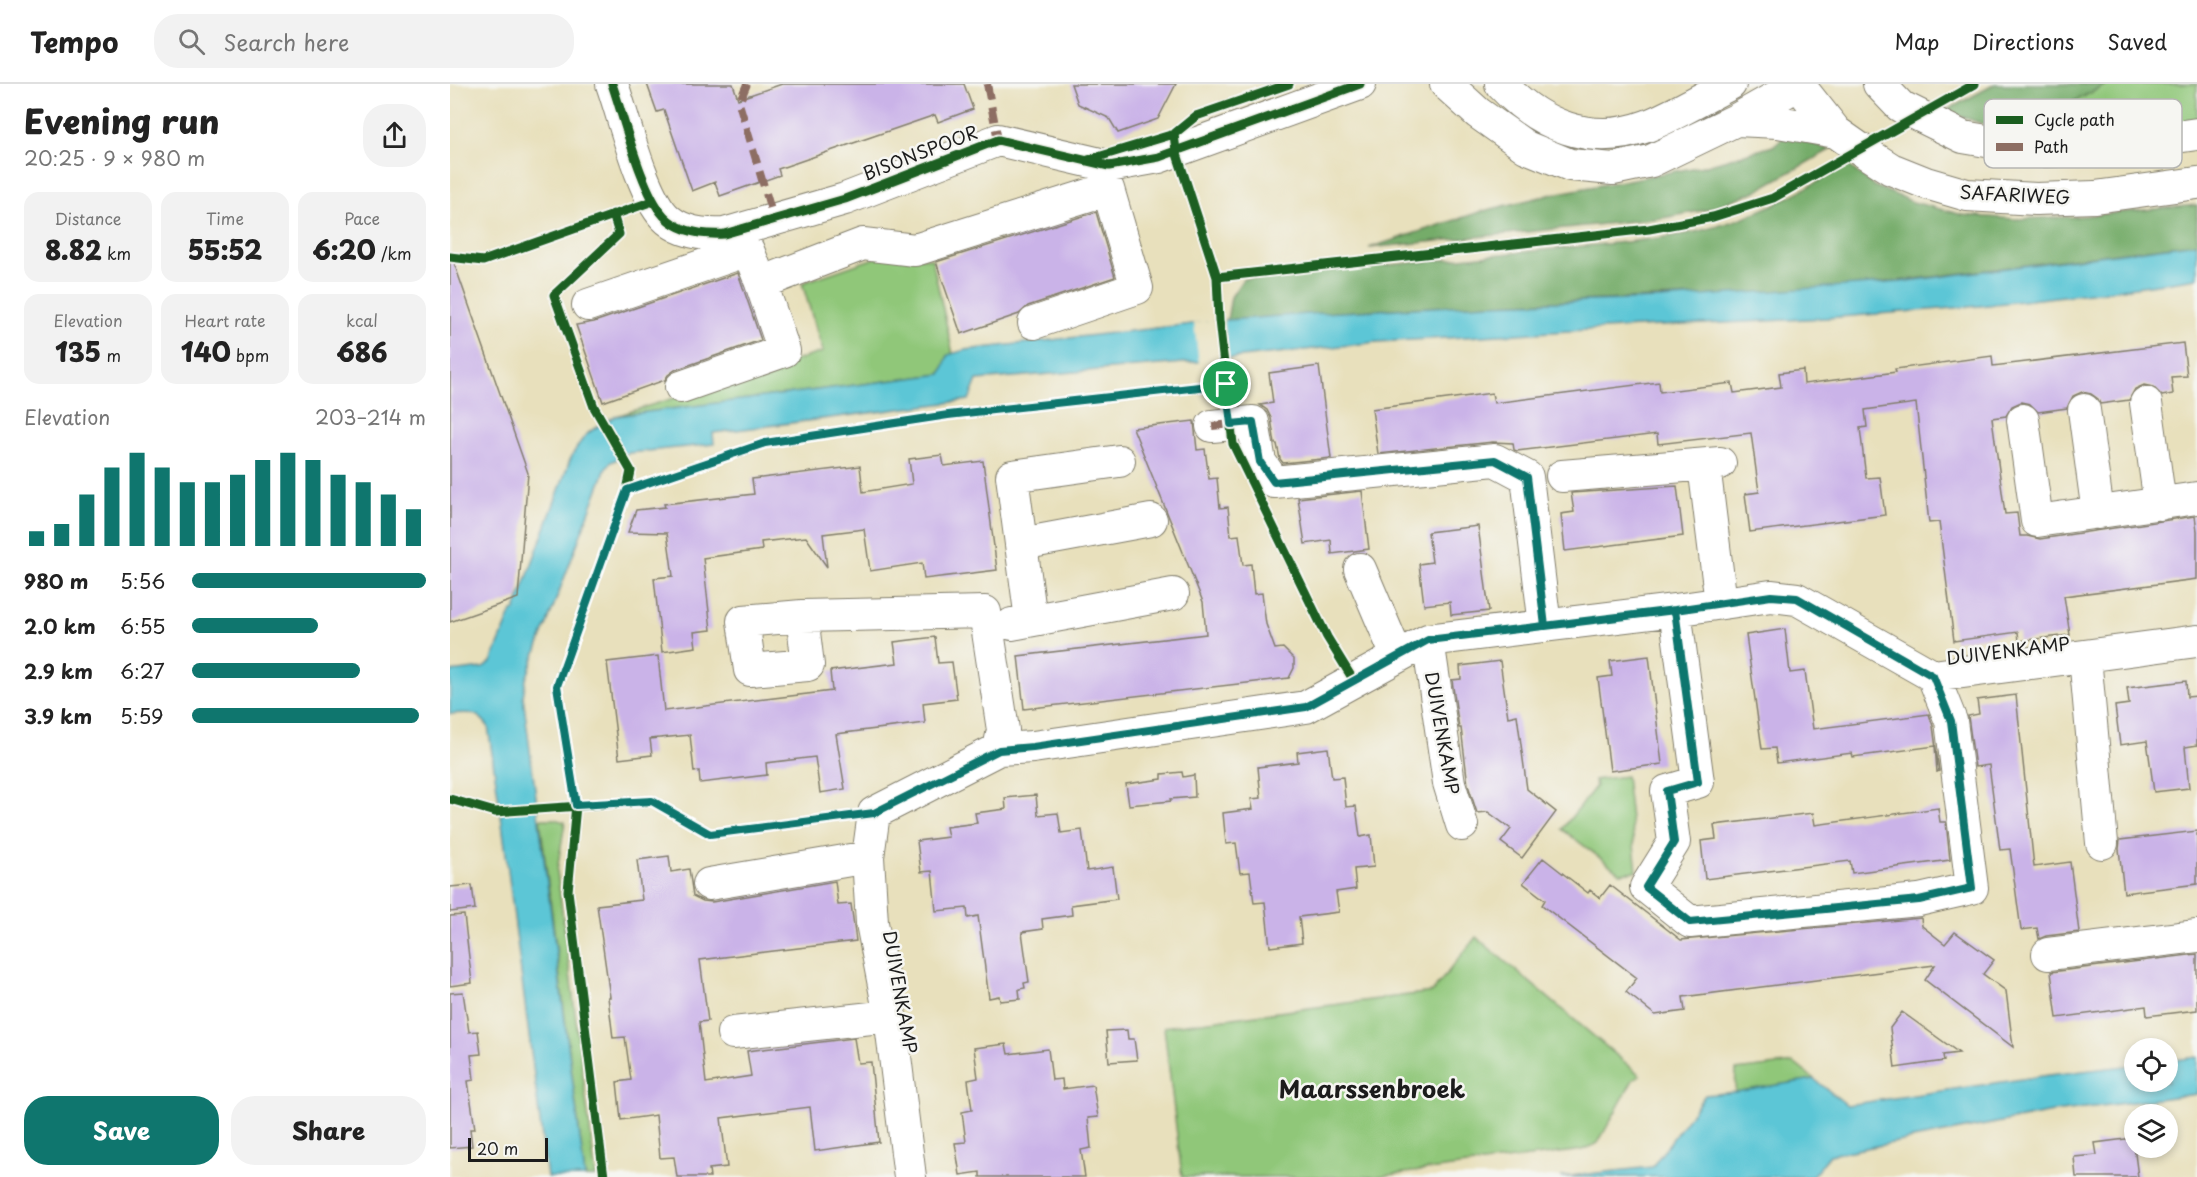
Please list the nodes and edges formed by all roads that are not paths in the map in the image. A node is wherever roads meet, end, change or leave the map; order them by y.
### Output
1 (612, 84) edge
2 (1360, 84) edge
3 (1446, 84) edge
4 (1500, 84) edge
5 (1730, 84) edge
6 (1799, 84) edge
7 (1879, 84) edge
8 (1736, 120) junction
9 (1836, 132) junction
10 (2197, 134) edge
11 (2182, 136) edge
12 (1984, 140) edge
13 (2197, 183) edge
14 (845, 199) junction
15 (863, 244) junction
16 (760, 283) junction
17 (588, 305) dead end
18 (1034, 322) dead end
19 (681, 387) dead end
20 (2146, 403) dead end
21 (2084, 411) dead end
22 (2023, 420) dead end
23 (1212, 426) dead end
24 (1119, 461) dead end
25 (1562, 476) dead end
26 (2197, 498) edge
27 (2160, 504) junction
28 (2098, 513) junction
29 (1151, 520) dead end
30 (1021, 544) junction
31 (1360, 569) dead end
32 (1173, 594) dead end
33 (1721, 603) junction
34 (1675, 610) junction
35 (802, 616) dead end
36 (1031, 620) junction
37 (1545, 626) junction
38 (987, 629) junction
39 (1428, 640) junction
40 (2197, 642) edge
41 (1397, 656) junction
42 (2085, 657) junction
43 (1933, 676) junction
44 (999, 750) junction
45 (1462, 825) dead end
46 (2102, 843) dead end
47 (868, 857) junction
48 (709, 884) dead end
49 (2197, 936) edge
50 (2048, 954) dead end
51 (890, 1016) junction
52 (733, 1033) dead end
53 (903, 1176) edge

1 - 14 street, BISONSPOOR
2 - 14 street, BISONSPOOR
3 - 8 street
4 - 5 street
6 - 8 street
6 - 9 street, SAFARIWEG
7 - 12 street
8 - 9 street
9 - 13 street, SAFARIWEG
10 - 11 street
14 - 15 street, BISONSPOOR
15 - 16 street
15 - 18 street
16 - 17 street
16 - 19 street
20 - 27 street
21 - 28 street
22 - 28 street
23 - 37 street
24 - 30 street
25 - 33 street
26 - 27 street
27 - 28 street
29 - 30 street
30 - 36 street
31 - 41 street
32 - 36 street
33 - 34 street, DUIVENKAMP
33 - 43 street, DUIVENKAMP
34 - 37 street, DUIVENKAMP
34 - 43 street, DUIVENKAMP
35 - 38 street
36 - 38 street
37 - 39 street, DUIVENKAMP
38 - 44 street
39 - 41 street, DUIVENKAMP
39 - 45 street, DUIVENKAMP
40 - 42 street, DUIVENKAMP
41 - 44 street, DUIVENKAMP
42 - 43 street, DUIVENKAMP
42 - 46 street, DUIVENKAMP
44 - 47 street, DUIVENKAMP
47 - 48 street
47 - 51 street, DUIVENKAMP
49 - 50 street
51 - 52 street, DUIVENKAMP
51 - 53 street, DUIVENKAMP

